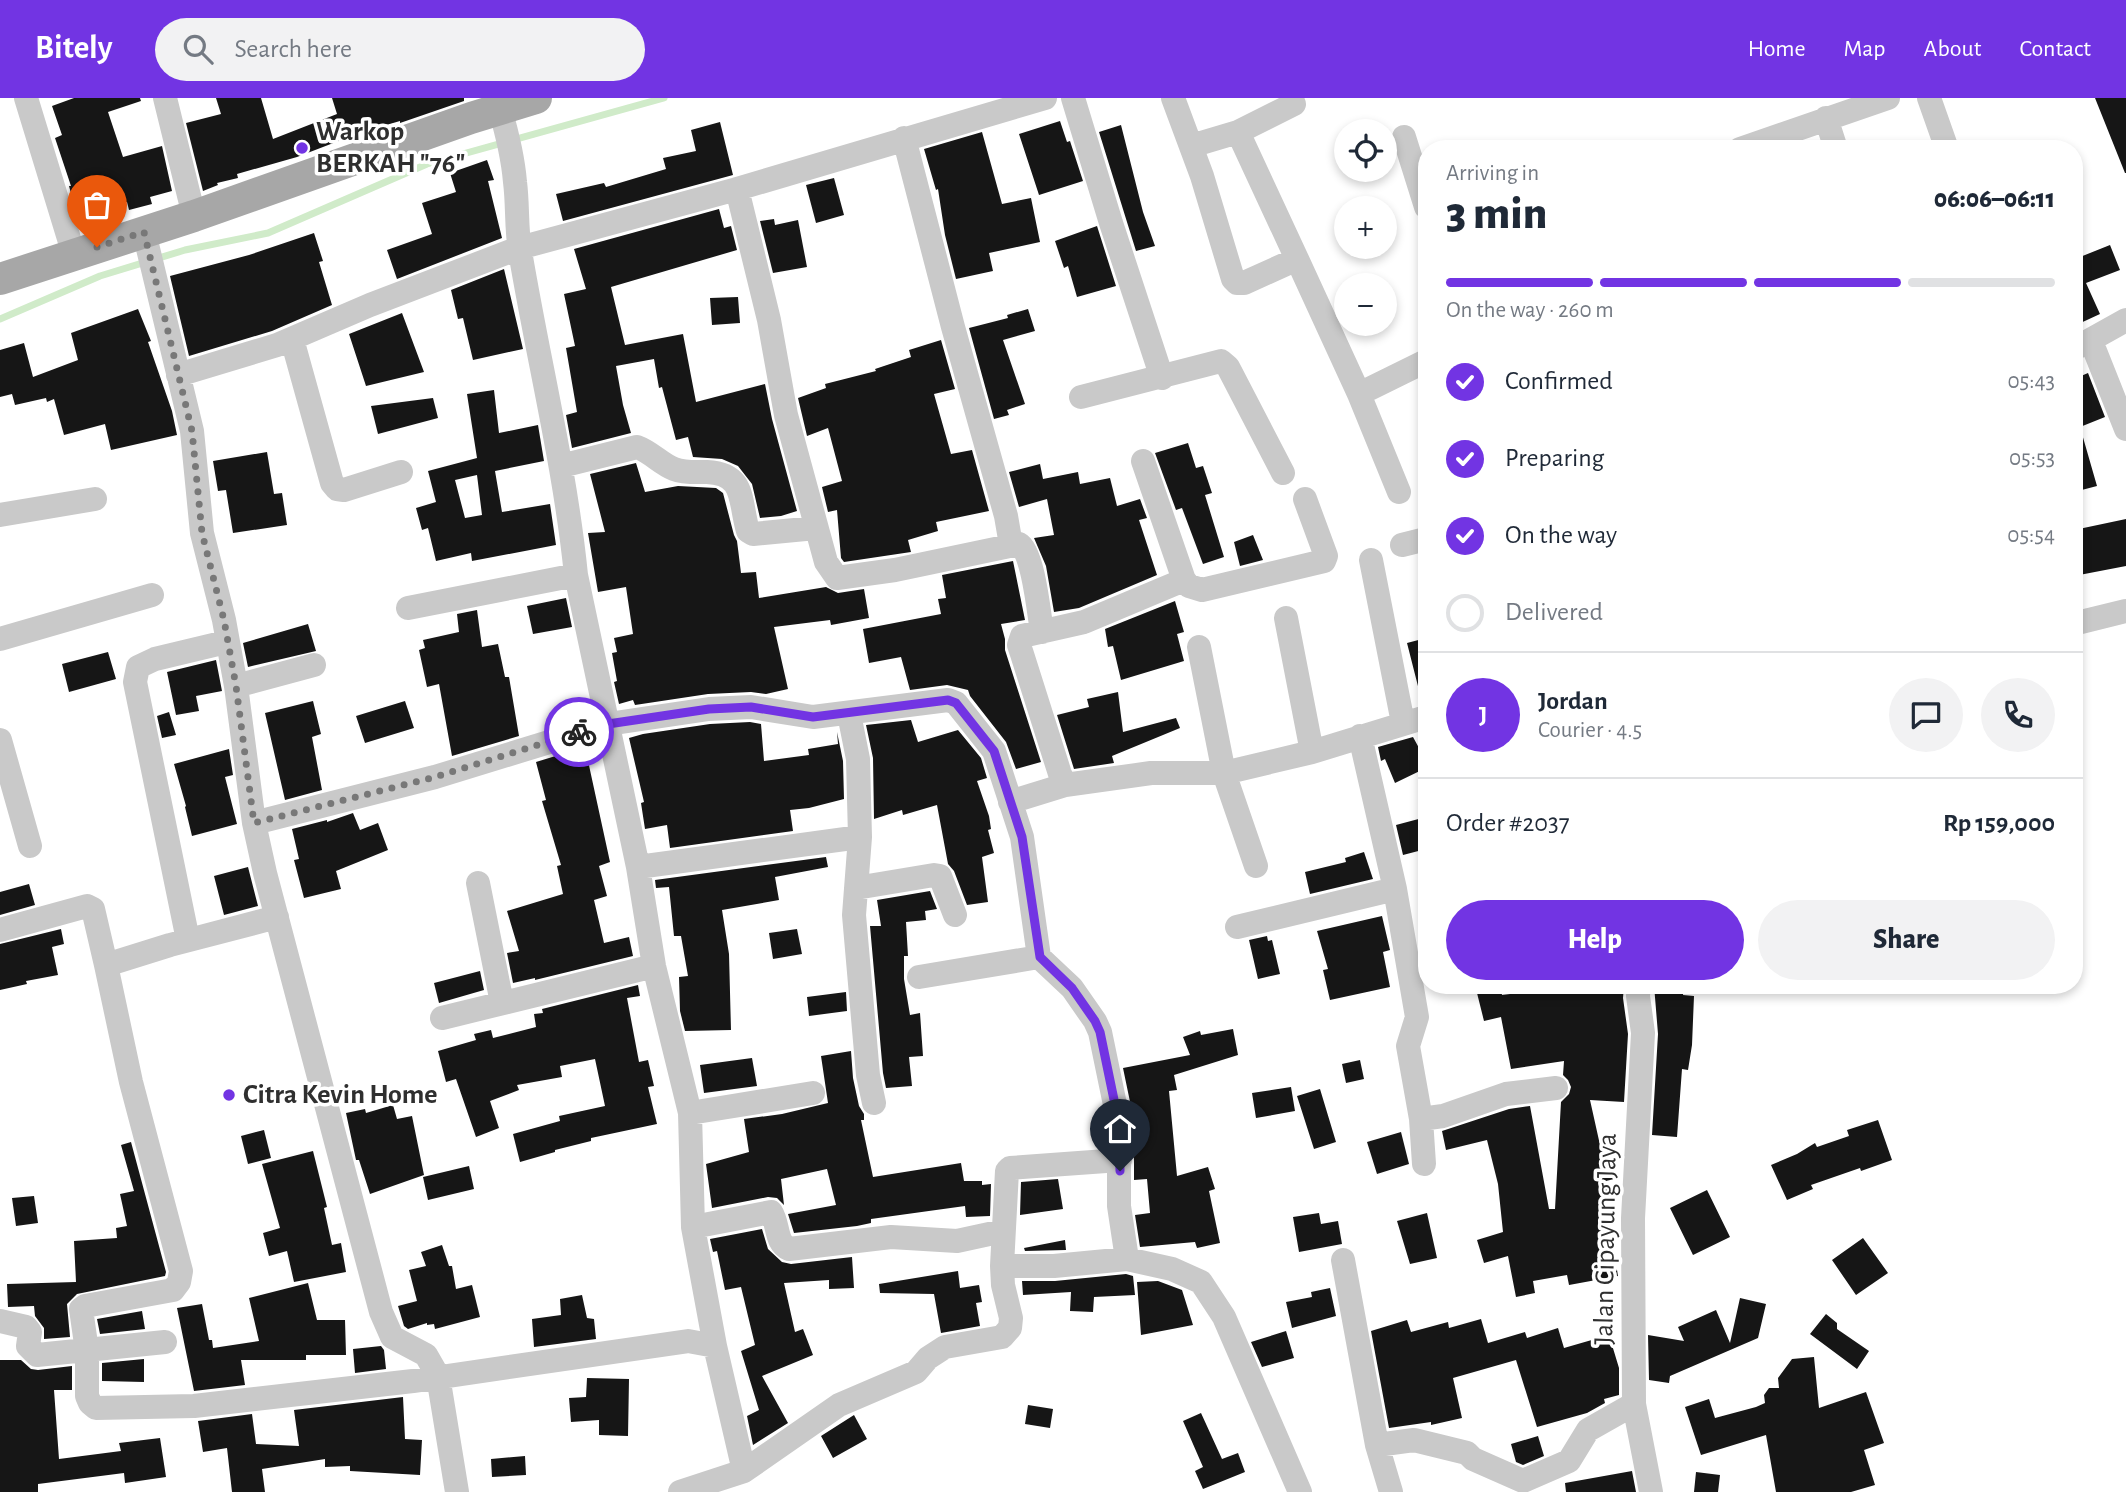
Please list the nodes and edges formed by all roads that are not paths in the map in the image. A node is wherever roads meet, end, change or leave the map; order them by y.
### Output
1 (26, 98) edge
2 (164, 98) edge
3 (536, 98) edge
4 (1073, 98) edge
5 (1173, 98) edge
6 (1888, 98) edge
7 (1929, 98) edge
8 (1036, 100) edge
9 (1294, 104) dead end
10 (486, 110) edge
11 (1826, 118) junction
12 (1238, 132) junction
13 (1404, 137) dead end
14 (904, 138) junction
15 (1765, 140) edge
16 (1833, 140) edge
17 (1944, 140) edge
18 (1191, 146) junction
19 (1418, 182) edge
20 (737, 189) junction
21 (194, 216) junction
22 (145, 236) junction
23 (519, 248) junction
24 (74, 255) junction
25 (1297, 258) junction
26 (0, 279) edge
27 (2126, 320) edge
28 (292, 339) junction
29 (2083, 344) edge
30 (2083, 347) edge
31 (1418, 366) edge
32 (178, 375) junction
33 (1162, 378) junction
34 (1359, 394) junction
35 (1081, 397) dead end
36 (2126, 429) edge
37 (1143, 461) dead end
38 (561, 466) junction
39 (401, 472) dead end
40 (1283, 473) dead end
41 (1399, 492) dead end
42 (95, 499) dead end
43 (1305, 499) dead end
44 (0, 515) edge
45 (816, 527) junction
46 (1011, 545) junction
47 (1371, 560) dead end
48 (576, 575) junction
49 (1184, 580) junction
50 (152, 595) dead end
51 (408, 608) dead end
52 (2126, 611) edge
53 (1286, 618) dead end
54 (2083, 622) edge
55 (1042, 632) junction
56 (0, 639) edge
57 (226, 642) junction
58 (1199, 647) dead end
59 (314, 665) dead end
60 (236, 686) junction
61 (849, 714) junction
62 (1414, 720) edge
63 (608, 724) junction
64 (1360, 736) junction
65 (0, 740) edge
66 (1312, 752) junction
67 (1224, 773) junction
68 (1065, 785) junction
69 (1010, 802) junction
70 (254, 823) junction
71 (860, 837) junction
72 (30, 846) dead end
73 (1256, 866) dead end
74 (638, 867) junction
75 (478, 883) dead end
76 (856, 888) junction
77 (1395, 889) junction
78 (955, 915) dead end
79 (277, 917) junction
80 (1237, 926) dead end
81 (0, 930) edge
82 (188, 940) junction
83 (1040, 957) junction
84 (106, 965) junction
85 (654, 966) junction
86 (919, 977) dead end
87 (1638, 994) edge
88 (502, 1003) junction
89 (442, 1018) dead end
90 (1556, 1088) dead end
91 (814, 1093) dead end
92 (874, 1103) dead end
93 (690, 1113) junction
94 (1420, 1119) junction
95 (1121, 1160) junction
96 (1424, 1164) dead end
97 (693, 1227) junction
98 (1003, 1231) junction
99 (1127, 1259) junction
100 (1343, 1260) dead end
101 (1002, 1266) junction
102 (0, 1321) edge
103 (165, 1342) dead end
104 (715, 1346) junction
105 (87, 1351) junction
106 (438, 1376) junction
107 (1634, 1404) junction
108 (1377, 1446) junction
109 (744, 1471) junction
110 (457, 1492) edge
111 (680, 1492) edge
112 (1300, 1492) edge
113 (1391, 1492) edge
114 (1651, 1492) edge

1 - 24 street
2 - 21 street
3 - 10 main road
4 - 33 street
5 - 18 street
6 - 11 street
7 - 17 street
8 - 14 street
9 - 12 street
10 - 21 main road
10 - 23 street
11 - 15 street
11 - 16 street
12 - 18 street
12 - 25 street
13 - 19 street
14 - 20 street
14 - 46 street
18 - 25 street
20 - 23 street
20 - 45 street
21 - 22 main road
22 - 24 main road
22 - 32 street
23 - 28 street
23 - 38 street
24 - 26 main road
25 - 34 street
27 - 29 street
28 - 32 street
28 - 39 street
30 - 36 street
31 - 34 street
32 - 57 street
33 - 35 street
33 - 40 street
34 - 41 street
37 - 49 street
38 - 45 street
38 - 48 street
42 - 44 street
43 - 49 street
45 - 46 street
46 - 55 street
47 - 62 street
48 - 51 street
48 - 63 street
49 - 55 street
50 - 56 street
52 - 54 street
53 - 66 street
55 - 68 street
57 - 60 street
57 - 82 street
58 - 67 street
59 - 60 street
60 - 70 street
61 - 63 street
61 - 69 street
61 - 71 street
62 - 64 street
63 - 70 street
63 - 74 street
64 - 66 street
64 - 77 street
65 - 72 street
66 - 67 street
67 - 68 street
67 - 73 street
68 - 69 street
69 - 83 street
70 - 79 street
71 - 74 street
71 - 76 street
74 - 85 street
75 - 88 street
76 - 78 street
76 - 92 street
77 - 80 street
77 - 94 street
79 - 82 street
79 - 106 street
81 - 84 street
82 - 84 street
83 - 86 street
83 - 95 street
84 - 105 street
85 - 88 street
85 - 93 street
87 - 107 street, Jalan Cipayung Jaya
88 - 89 street
90 - 94 street
91 - 93 street
93 - 97 street
94 - 96 street
95 - 98 street
95 - 99 street
97 - 98 street
97 - 104 street
98 - 101 street
99 - 101 street
99 - 112 street
100 - 108 street
101 - 109 street
102 - 105 street
103 - 105 street
104 - 106 street
104 - 109 street
105 - 106 street
106 - 110 street
107 - 108 street
107 - 114 street, Jalan Cipayung Jaya
108 - 113 street
109 - 111 street

